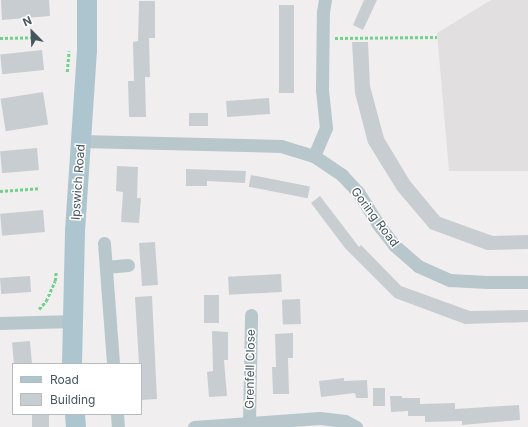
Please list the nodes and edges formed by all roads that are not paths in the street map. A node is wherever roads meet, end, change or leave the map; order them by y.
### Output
1 (87, 0) edge
2 (325, 0) edge
3 (81, 141) junction
4 (314, 156) junction
5 (104, 243) dead end
6 (128, 265) dead end
7 (106, 267) junction
8 (528, 282) edge
9 (251, 315) dead end
10 (73, 321) junction
11 (0, 323) edge
12 (72, 363) edge
13 (113, 363) edge
14 (75, 415) edge
15 (117, 415) edge
16 (249, 423) junction
17 (76, 427) edge
18 (118, 427) edge
19 (194, 427) edge
20 (356, 427) edge

1 - 3 main road, Ipswich Road
2 - 4 street
3 - 4 street, Goring Road
3 - 10 main road, Ipswich Road
4 - 8 street, Goring Road
5 - 7 street
6 - 7 street
7 - 13 street
9 - 16 street, Grenfell Close
10 - 11 street
10 - 12 main road, Ipswich Road
14 - 17 main road
15 - 18 street
16 - 19 street
16 - 20 street

